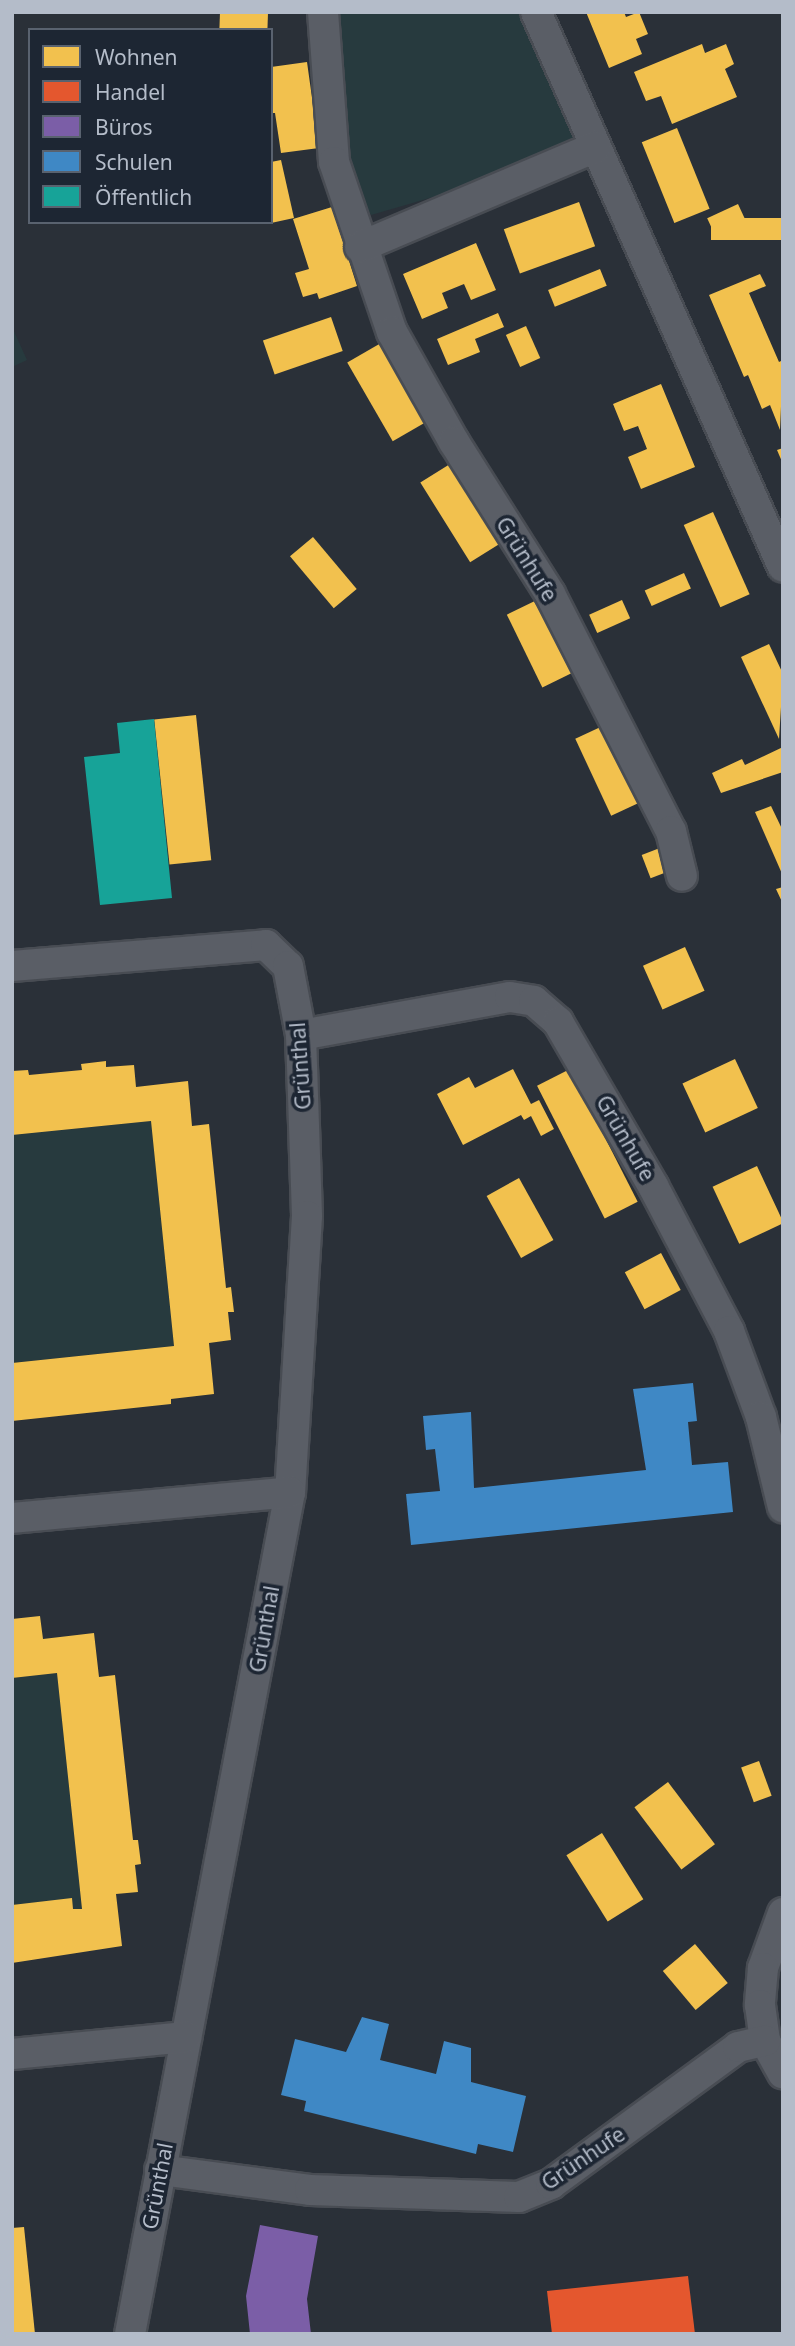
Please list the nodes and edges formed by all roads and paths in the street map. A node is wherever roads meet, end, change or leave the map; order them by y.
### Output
1 (323, 12) edge
2 (536, 12) edge
3 (597, 147) junction
4 (360, 247) junction
5 (783, 567) edge
6 (682, 877) dead end
7 (12, 966) edge
8 (301, 1035) junction
9 (290, 1492) junction
10 (783, 1507) edge
11 (12, 1518) edge
12 (783, 1913) edge
13 (186, 2037) junction
14 (765, 2041) junction
15 (12, 2054) edge
16 (783, 2073) edge
17 (160, 2170) junction
18 (130, 2334) edge

1 - 4 street, Grünhufe
2 - 3 street
3 - 4 street
3 - 5 street
4 - 6 street, Grünhufe
7 - 8 street, Grünthal
8 - 9 street, Grünthal
8 - 10 street, Grünhufe
9 - 11 street
9 - 13 street, Grünthal
12 - 14 street
13 - 15 street
13 - 17 street, Grünthal
14 - 16 street
14 - 17 street, Grünhufe
17 - 18 street, Grünthal

